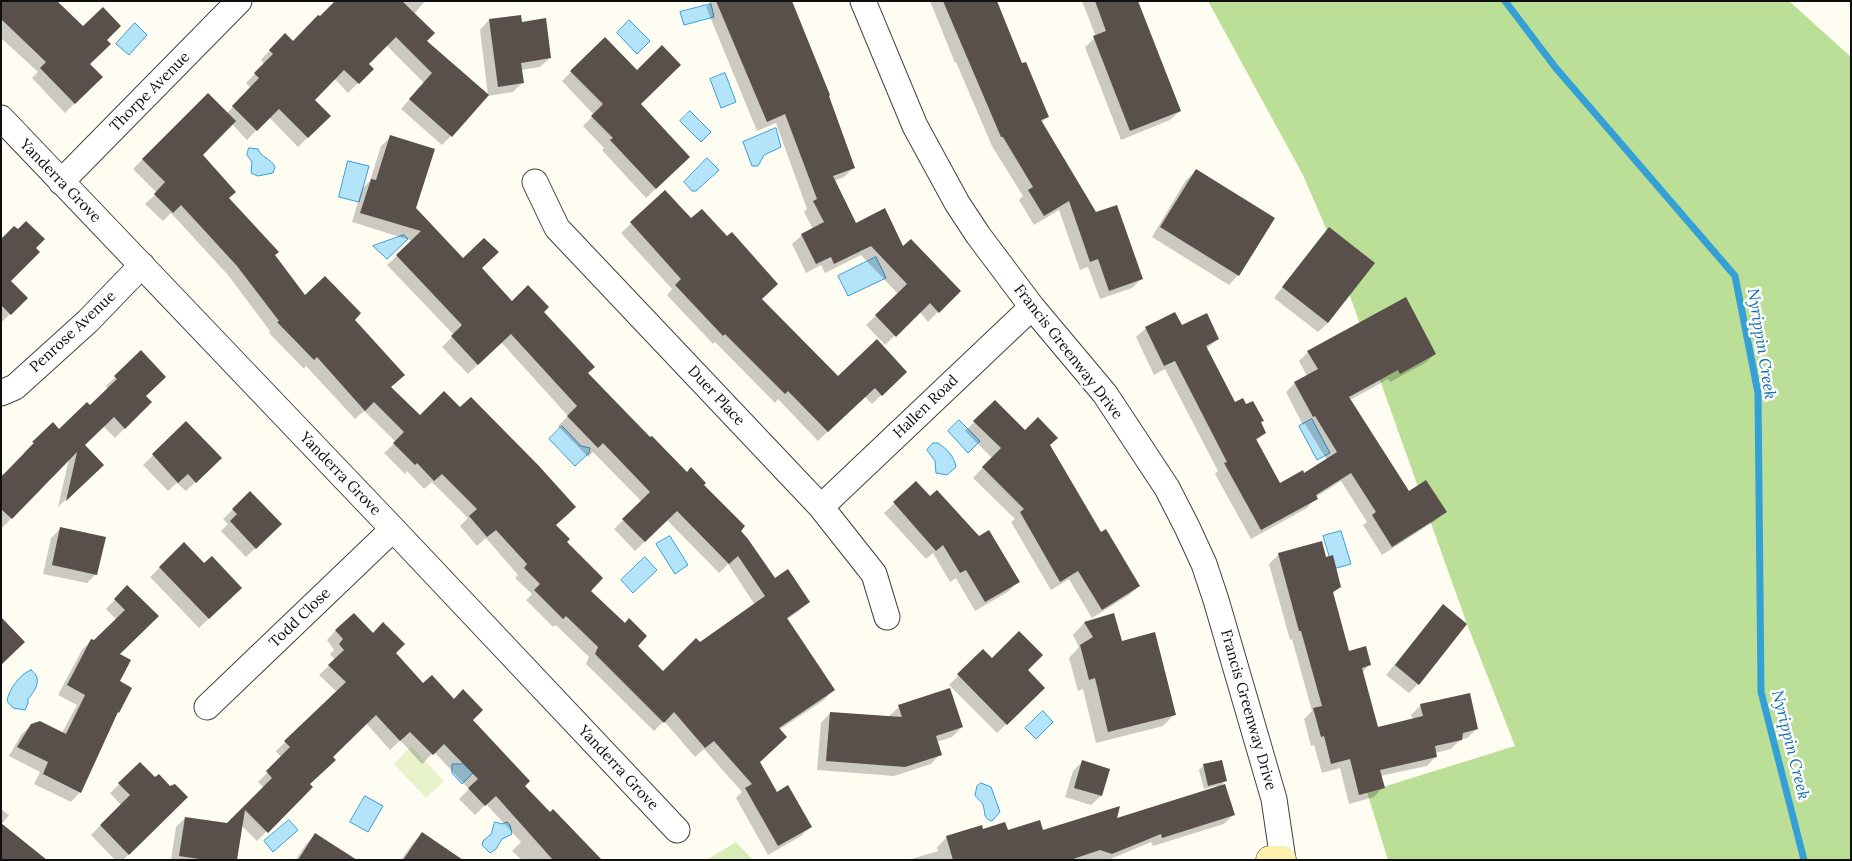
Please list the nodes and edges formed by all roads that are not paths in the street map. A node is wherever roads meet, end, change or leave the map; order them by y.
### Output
1 (239, 1) edge
2 (863, 1) edge
3 (1, 118) edge
4 (61, 182) junction
5 (535, 182) dead end
6 (142, 265) junction
7 (1032, 307) junction
8 (1, 393) edge
9 (821, 507) junction
10 (393, 529) junction
11 (887, 617) dead end
12 (207, 707) dead end
13 (677, 830) dead end
14 (1270, 860) edge
15 (1283, 860) edge

1 - 4 street, Thorpe Avenue
2 - 7 street, Francis Greenway Drive
3 - 4 street, Yanderra Grove
4 - 6 street, Yanderra Grove
5 - 9 street, Duer Place
6 - 8 street, Penrose Avenue
6 - 10 street, Yanderra Grove
7 - 9 street, Hallen Road
7 - 15 street, Francis Greenway Drive
9 - 11 street, Duer Place
10 - 12 street, Todd Close
10 - 13 street, Yanderra Grove
14 - 15 main road

